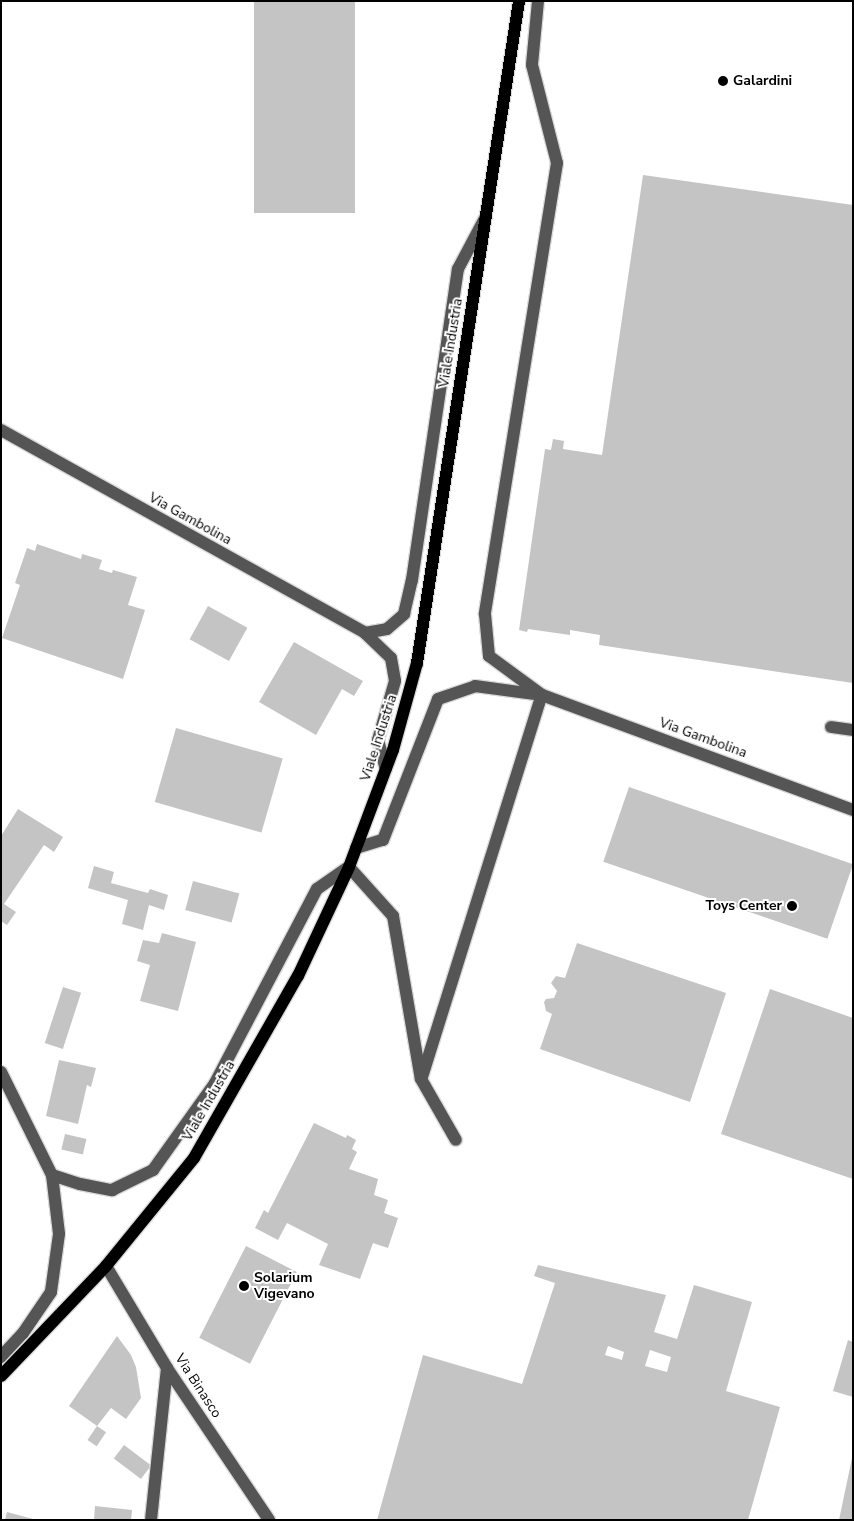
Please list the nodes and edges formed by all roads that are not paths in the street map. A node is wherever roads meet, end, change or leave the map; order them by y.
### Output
1 (519, 1) edge
2 (538, 1) edge
3 (486, 216) junction
4 (1, 430) edge
5 (365, 633) junction
6 (542, 695) junction
7 (831, 727) dead end
8 (853, 730) edge
9 (386, 769) junction
10 (853, 810) edge
11 (356, 848) junction
12 (349, 867) junction
13 (1, 1072) edge
14 (421, 1079) junction
15 (456, 1140) dead end
16 (52, 1175) junction
17 (106, 1266) junction
18 (1, 1357) edge
19 (167, 1368) junction
20 (1, 1376) edge
21 (150, 1520) edge
22 (269, 1520) edge

1 - 3 main road, Viale Industria
2 - 6 street
3 - 5 street
3 - 9 main road, Viale Industria
4 - 5 street, Via Gambolina
5 - 9 street, Via Gambolina
6 - 10 street, Via Gambolina
6 - 11 street
6 - 14 street
7 - 8 street
9 - 11 main road, Viale Industria
11 - 12 main road, Viale Industria
12 - 14 street
12 - 16 street
12 - 17 main road, Viale Industria
13 - 16 street
14 - 15 street
16 - 18 street
17 - 19 street, Via Binasco
17 - 20 main road, Viale Industria
19 - 21 street
19 - 22 street, Via Binasco

